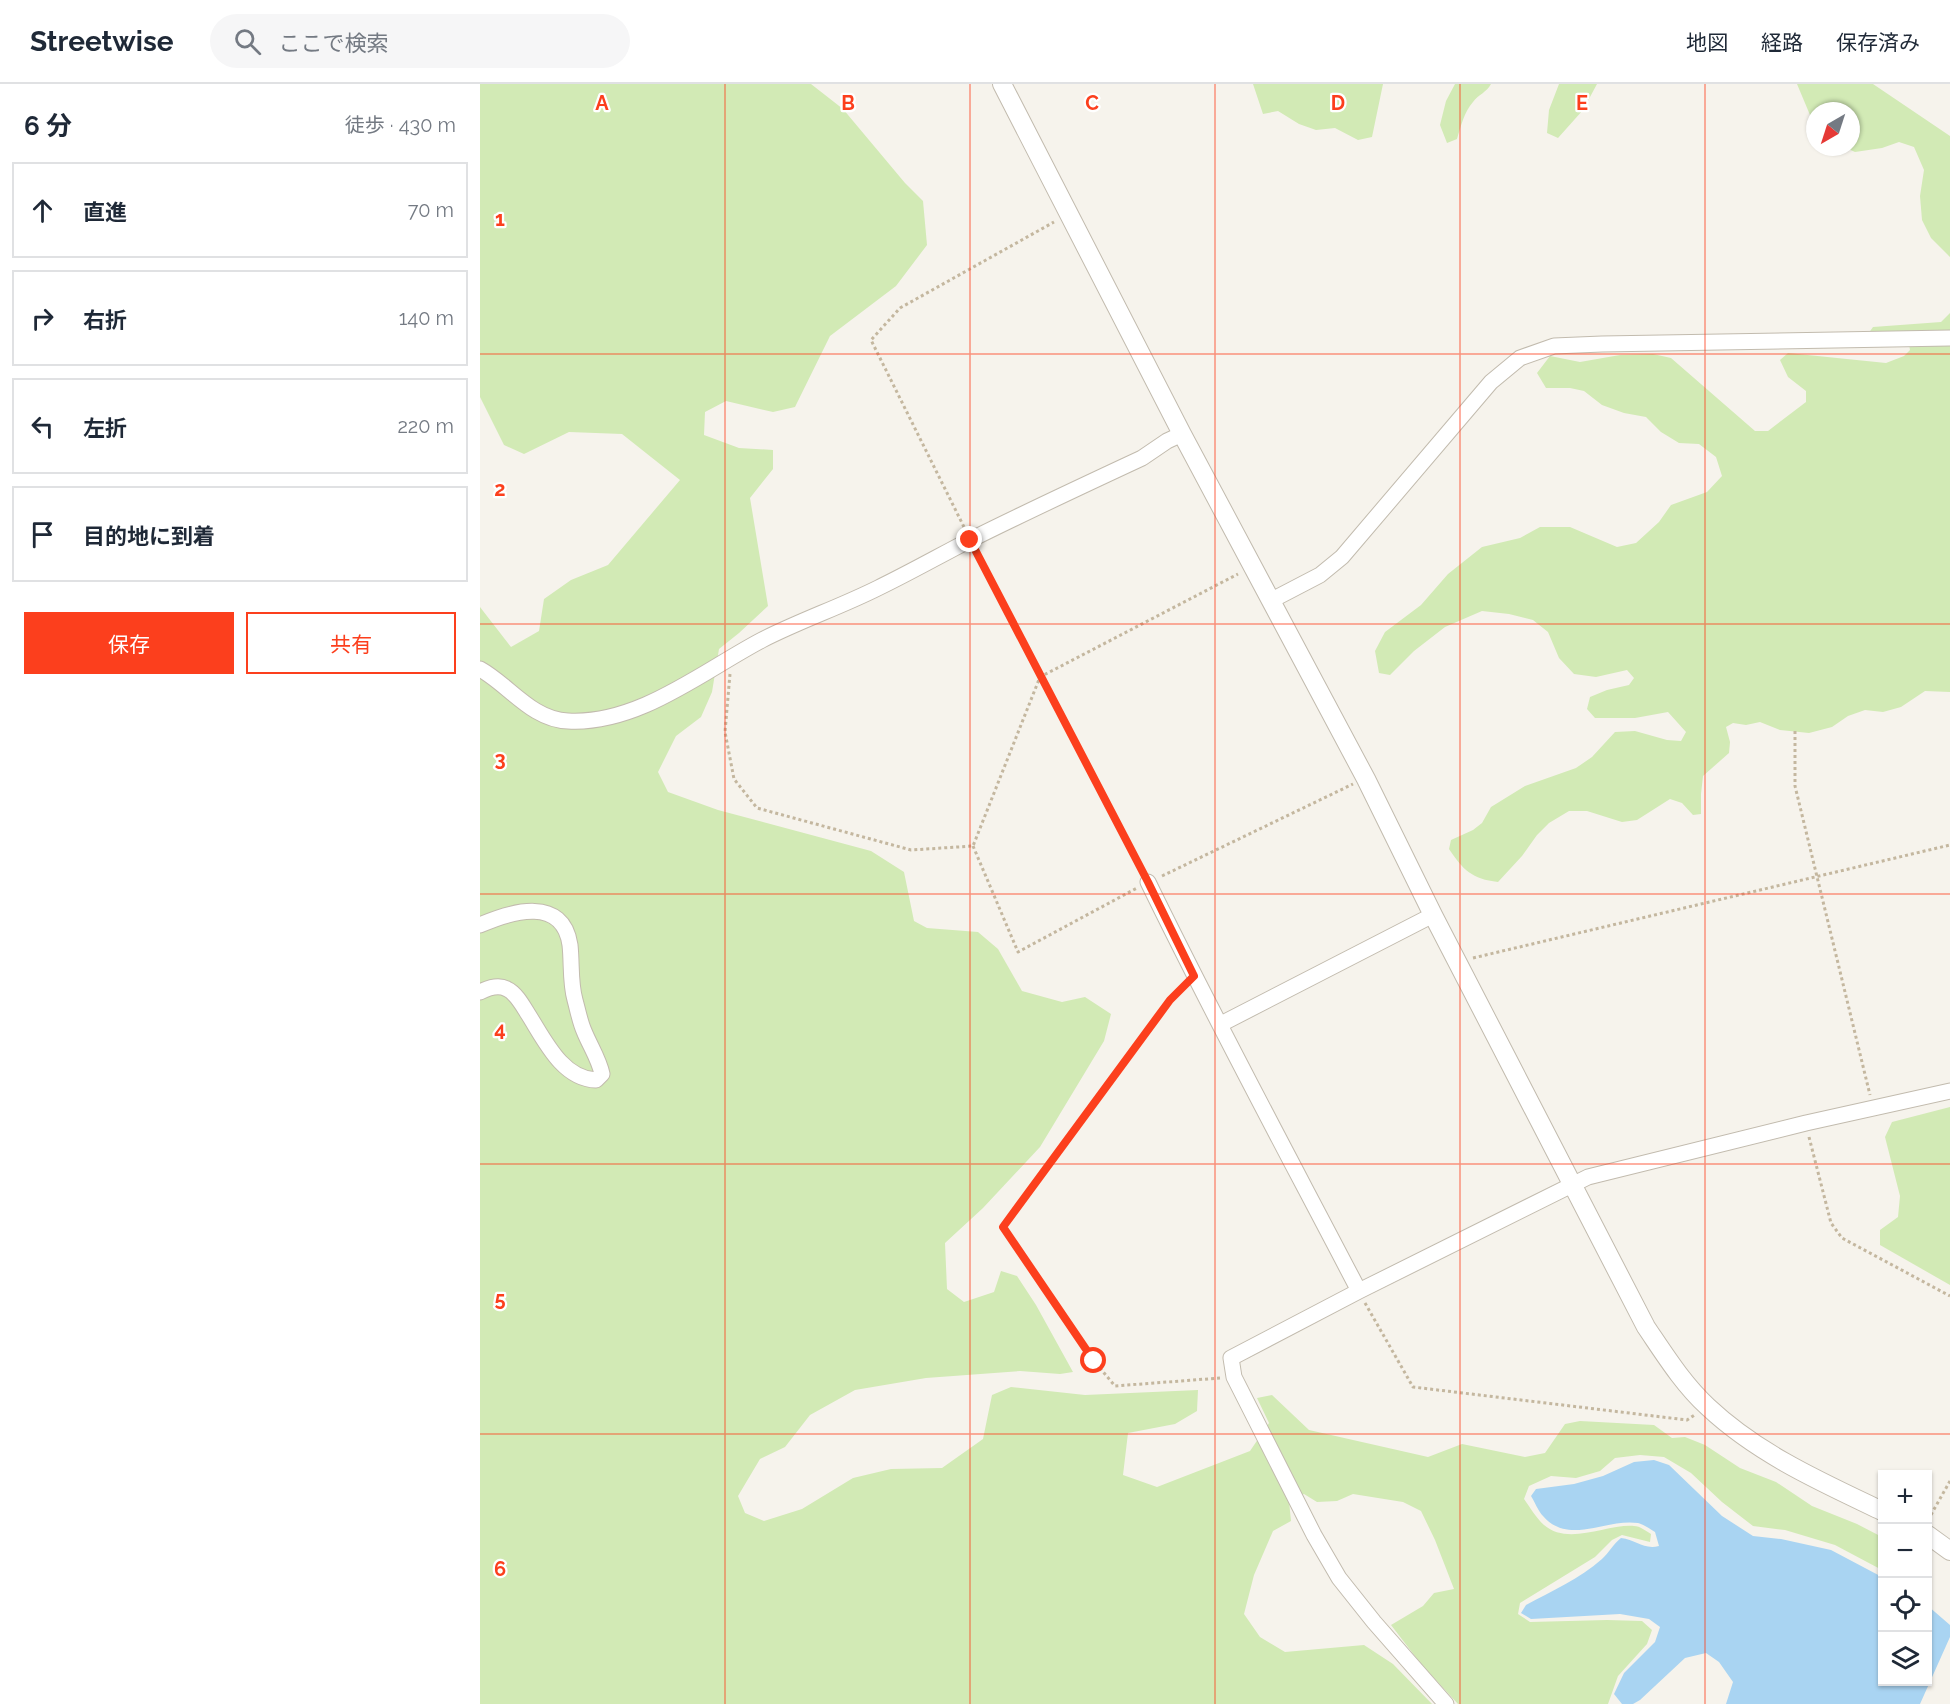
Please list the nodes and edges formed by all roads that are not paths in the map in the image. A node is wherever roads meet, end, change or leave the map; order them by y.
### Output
1 (1002, 84) edge
2 (1950, 338) edge
3 (1182, 434) junction
4 (1272, 600) junction
5 (480, 669) edge
6 (1148, 882) road end
7 (1433, 915) junction
8 (480, 925) edge
9 (480, 992) edge
10 (1221, 1024) junction
11 (1950, 1091) edge
12 (1572, 1185) junction
13 (1359, 1291) junction
14 (1878, 1509) edge
15 (1932, 1538) edge
16 (1950, 1551) edge
17 (1446, 1704) edge

1 - 3 street
2 - 4 street
3 - 4 street
3 - 5 street
4 - 7 street
6 - 10 street
7 - 10 street
7 - 12 street
8 - 9 street
10 - 13 street
11 - 12 street
12 - 13 street
12 - 14 street
13 - 17 street
15 - 16 street

